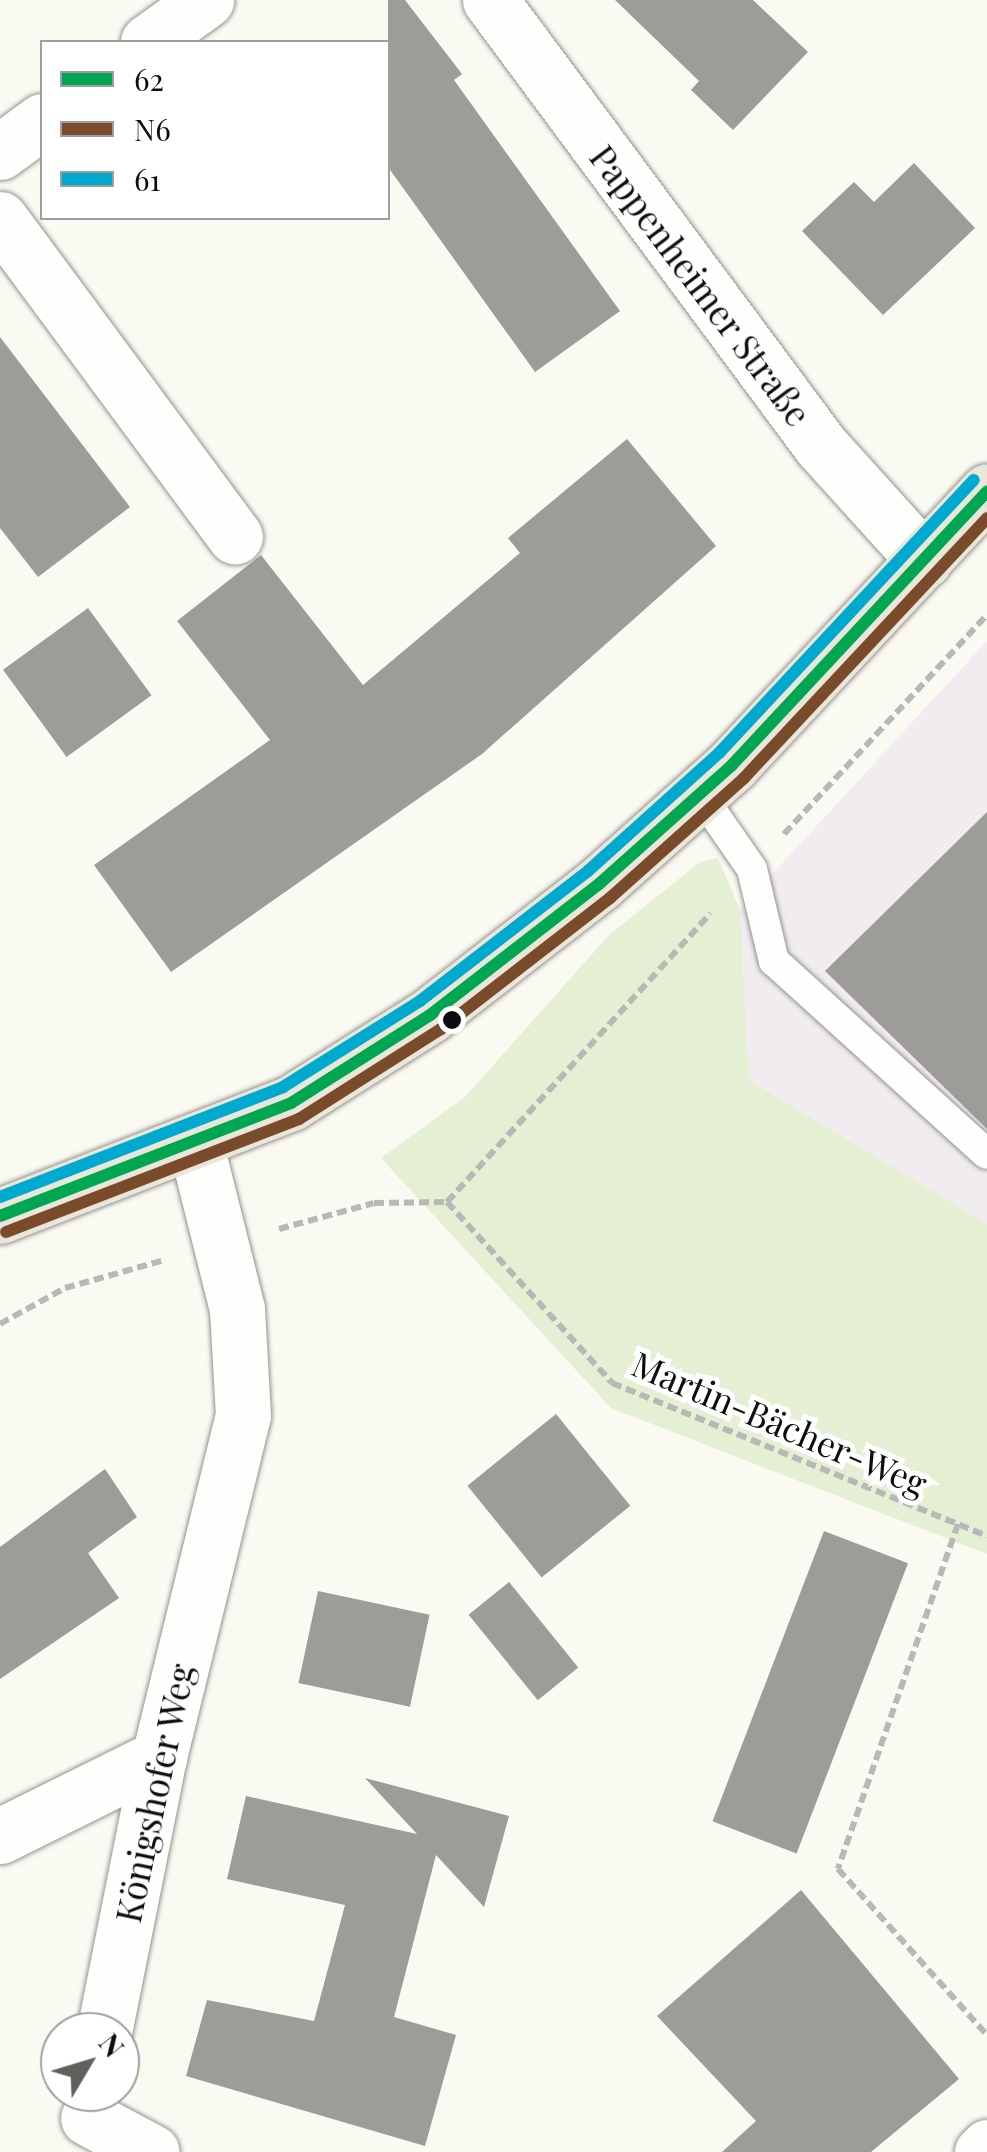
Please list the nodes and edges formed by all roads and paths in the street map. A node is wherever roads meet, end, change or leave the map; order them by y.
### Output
1 (206, 0) edge
2 (490, 0) edge
3 (151, 40) edge
4 (40, 122) edge
5 (0, 152) edge
6 (0, 220) edge
7 (987, 492) edge
8 (235, 537) dead end
9 (924, 560) junction
10 (987, 615) edge
11 (700, 794) junction
12 (752, 869) junction
13 (196, 1146) junction
14 (987, 1154) edge
15 (447, 1202) junction
16 (0, 1216) edge
17 (221, 1244) junction
18 (0, 1324) edge
19 (958, 1524) junction
20 (987, 1536) edge
21 (158, 1757) junction
22 (0, 1836) edge
23 (108, 2012) edge
24 (987, 2035) edge
25 (87, 2121) edge
26 (152, 2152) edge

1 - 3 street
2 - 9 street, Pappenheimer Straße
4 - 5 street
6 - 8 street
7 - 9 main road
9 - 11 main road
10 - 12 path
11 - 12 lane
11 - 13 main road
12 - 14 lane
12 - 15 path
13 - 16 main road
13 - 17 street, Königshofer Weg
15 - 17 path
15 - 19 path, Martin-Bächer-Weg
17 - 18 path
17 - 21 street, Königshofer Weg
19 - 20 path, Martin-Bächer-Weg
19 - 24 path
21 - 22 street
21 - 23 street, Königshofer Weg
25 - 26 street

